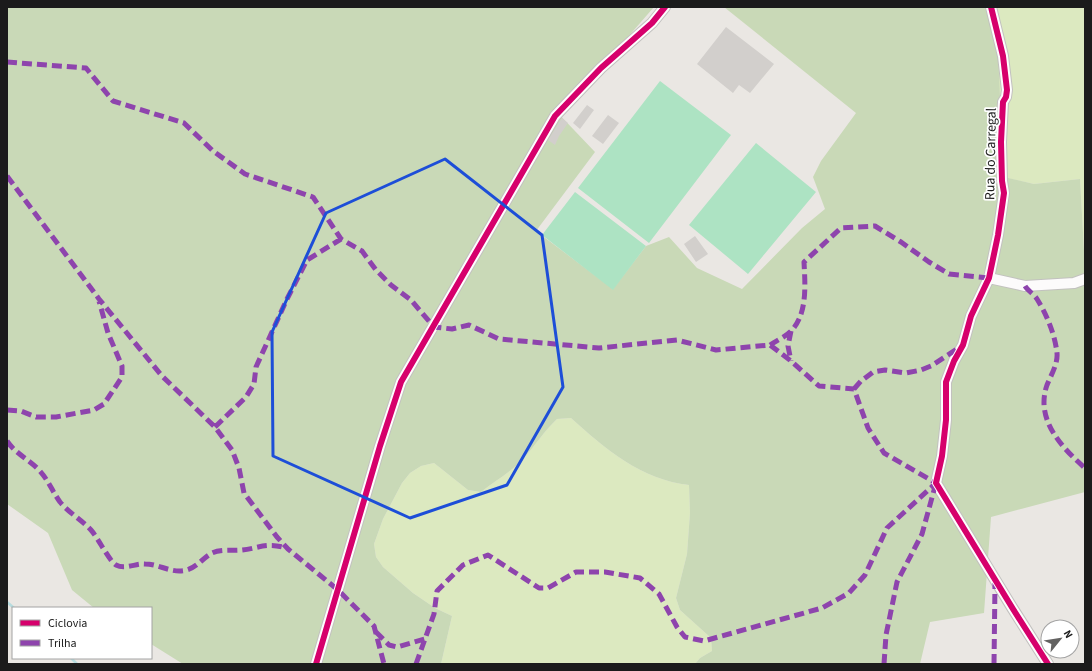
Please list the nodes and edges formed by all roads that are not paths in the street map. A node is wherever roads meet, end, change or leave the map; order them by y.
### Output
1 (665, 7) edge
2 (992, 7) edge
3 (989, 278) junction
4 (1085, 278) edge
5 (316, 664) edge
6 (1048, 664) edge

1 - 5 street
2 - 3 street, Rua do Carregal
3 - 4 street
3 - 6 street, Rua do Carregal

